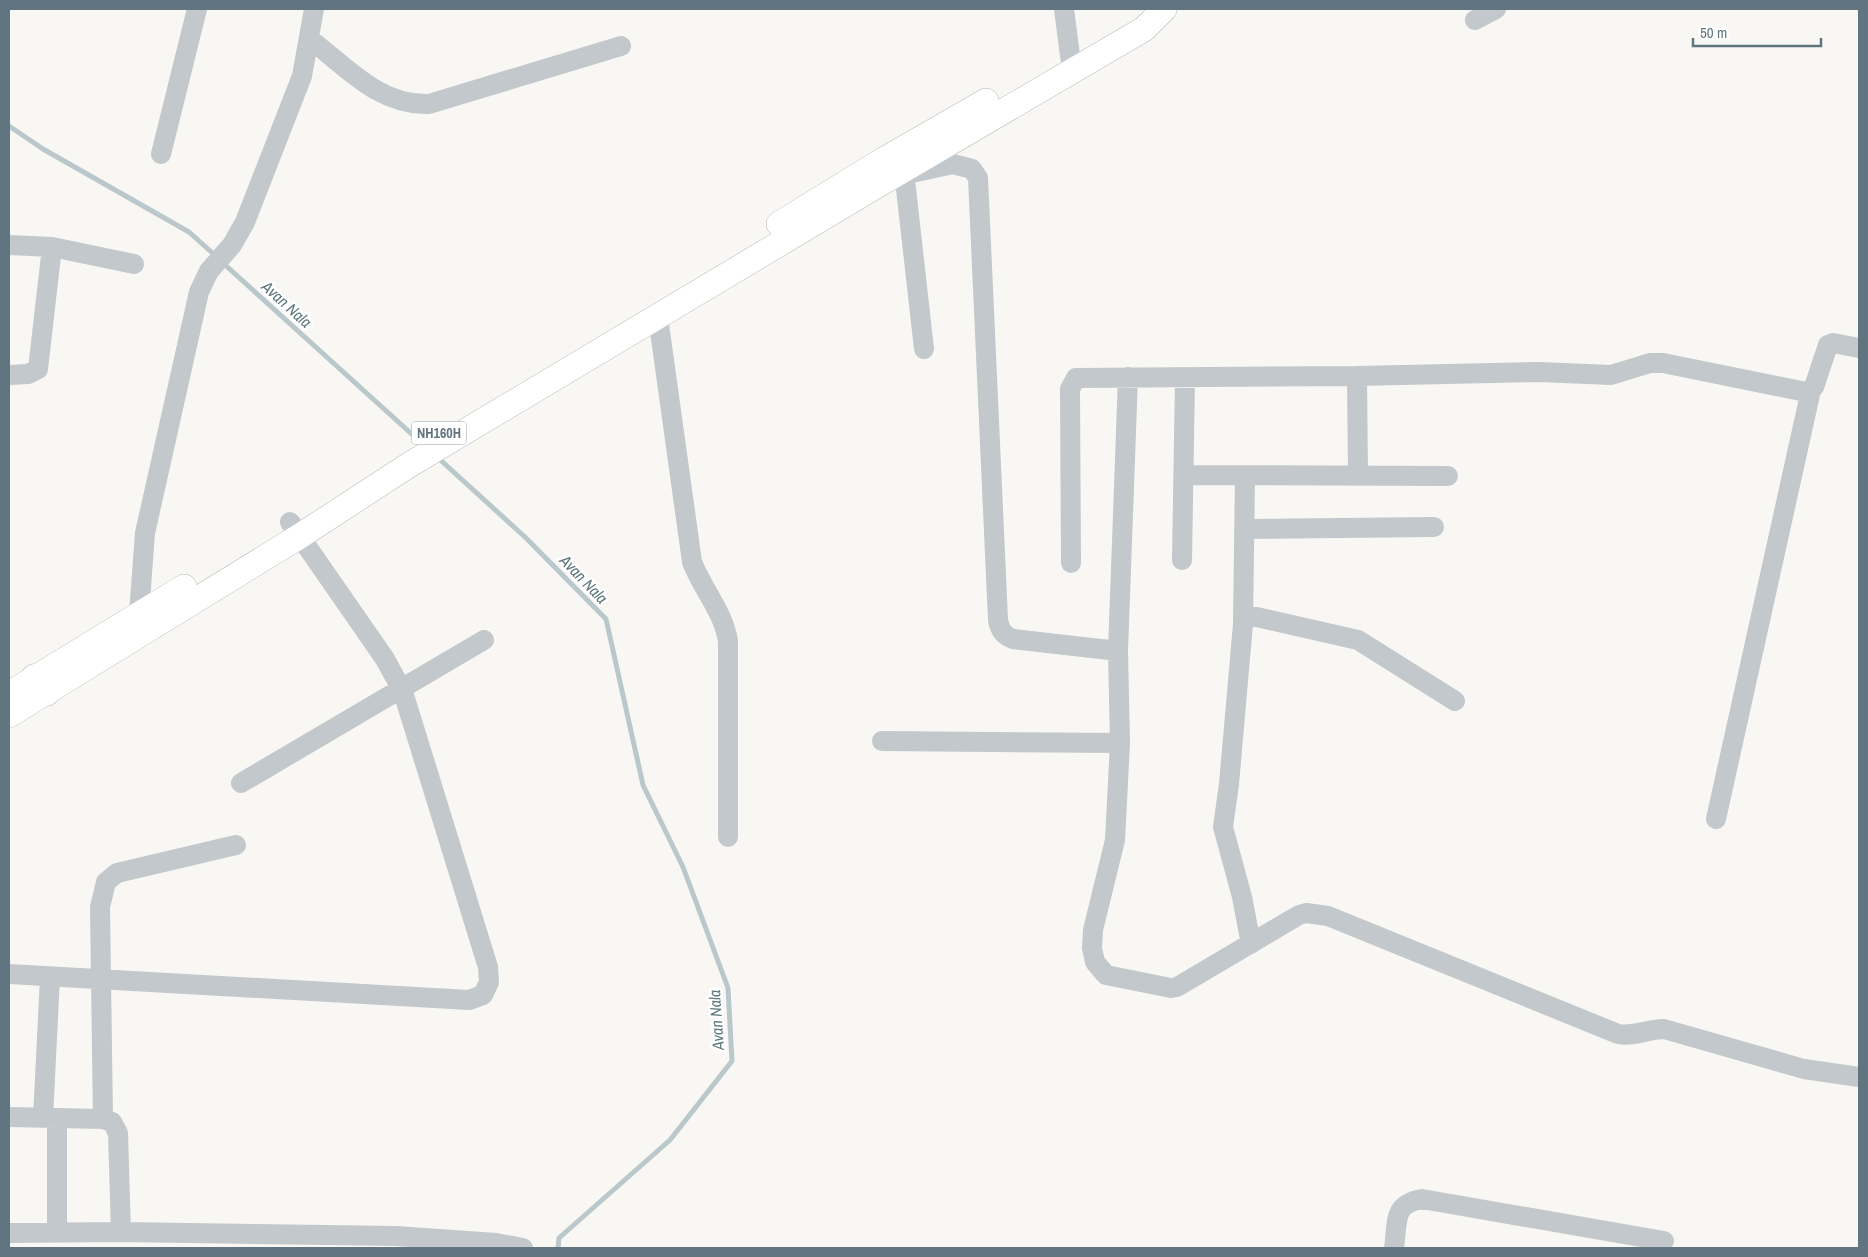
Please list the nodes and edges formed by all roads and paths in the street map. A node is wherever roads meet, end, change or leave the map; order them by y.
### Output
1 (197, 9) edge
2 (314, 9) edge
3 (1064, 9) edge
4 (1157, 9) edge
5 (1164, 9) edge
6 (1496, 9) edge
7 (1475, 20) dead end
8 (310, 39) junction
9 (621, 46) dead end
10 (1071, 62) junction
11 (161, 154) dead end
12 (904, 164) junction
13 (9, 245) edge
14 (52, 247) junction
15 (134, 264) dead end
16 (658, 317) junction
17 (1859, 348) edge
18 (924, 349) dead end
19 (9, 375) edge
20 (1357, 376) junction
21 (1128, 377) junction
22 (1185, 378) junction
23 (1811, 390) junction
24 (479, 417) junction
25 (1184, 475) junction
26 (1245, 476) junction
27 (1358, 476) junction
28 (1448, 476) dead end
29 (1434, 527) dead end
30 (295, 529) junction
31 (1244, 529) junction
32 (1182, 560) dead end
33 (1071, 563) dead end
34 (139, 614) junction
35 (1243, 614) junction
36 (484, 640) dead end
37 (1118, 651) junction
38 (41, 685) junction
39 (401, 688) junction
40 (9, 694) edge
41 (1455, 701) dead end
42 (9, 715) edge
43 (882, 741) dead end
44 (1120, 743) junction
45 (242, 783) dead end
46 (1716, 819) dead end
47 (728, 837) dead end
48 (236, 844) dead end
49 (1250, 944) junction
50 (9, 974) edge
51 (50, 977) junction
52 (102, 980) junction
53 (1859, 1077) edge
54 (9, 1117) edge
55 (50, 1118) junction
56 (103, 1119) junction
57 (56, 1232) junction
58 (121, 1232) junction
59 (9, 1233) edge
60 (1664, 1241) dead end
61 (337, 1242) edge
62 (395, 1242) edge
63 (523, 1248) edge
64 (1394, 1248) edge

1 - 11 street
2 - 8 street
3 - 10 street
4 - 10 main road
5 - 10 main road
6 - 7 street
8 - 9 street
8 - 34 street
10 - 12 main road
12 - 16 main road
12 - 18 street
12 - 24 main road
12 - 37 street
13 - 14 street
14 - 15 street
14 - 19 street
16 - 24 main road
16 - 47 street
17 - 23 street
20 - 22 street
20 - 23 street
20 - 27 street
21 - 22 street
21 - 33 street
21 - 37 street
22 - 25 street
23 - 46 street
24 - 30 main road, NH160H
25 - 26 street
25 - 32 street
26 - 27 street
26 - 31 street
27 - 28 street
29 - 31 street
30 - 34 main road
30 - 38 main road
30 - 39 street
31 - 35 street
34 - 38 main road
35 - 41 street
35 - 49 street
36 - 39 street
37 - 44 street
38 - 40 main road
38 - 42 main road
39 - 45 street
39 - 52 street
43 - 44 street
44 - 49 street
48 - 52 street
49 - 53 street
50 - 51 street
51 - 52 street
51 - 55 street
52 - 56 street
54 - 55 street
55 - 56 street
55 - 57 street
56 - 58 street
57 - 58 street
57 - 59 street
58 - 61 street
60 - 64 street
61 - 62 street
62 - 63 street

